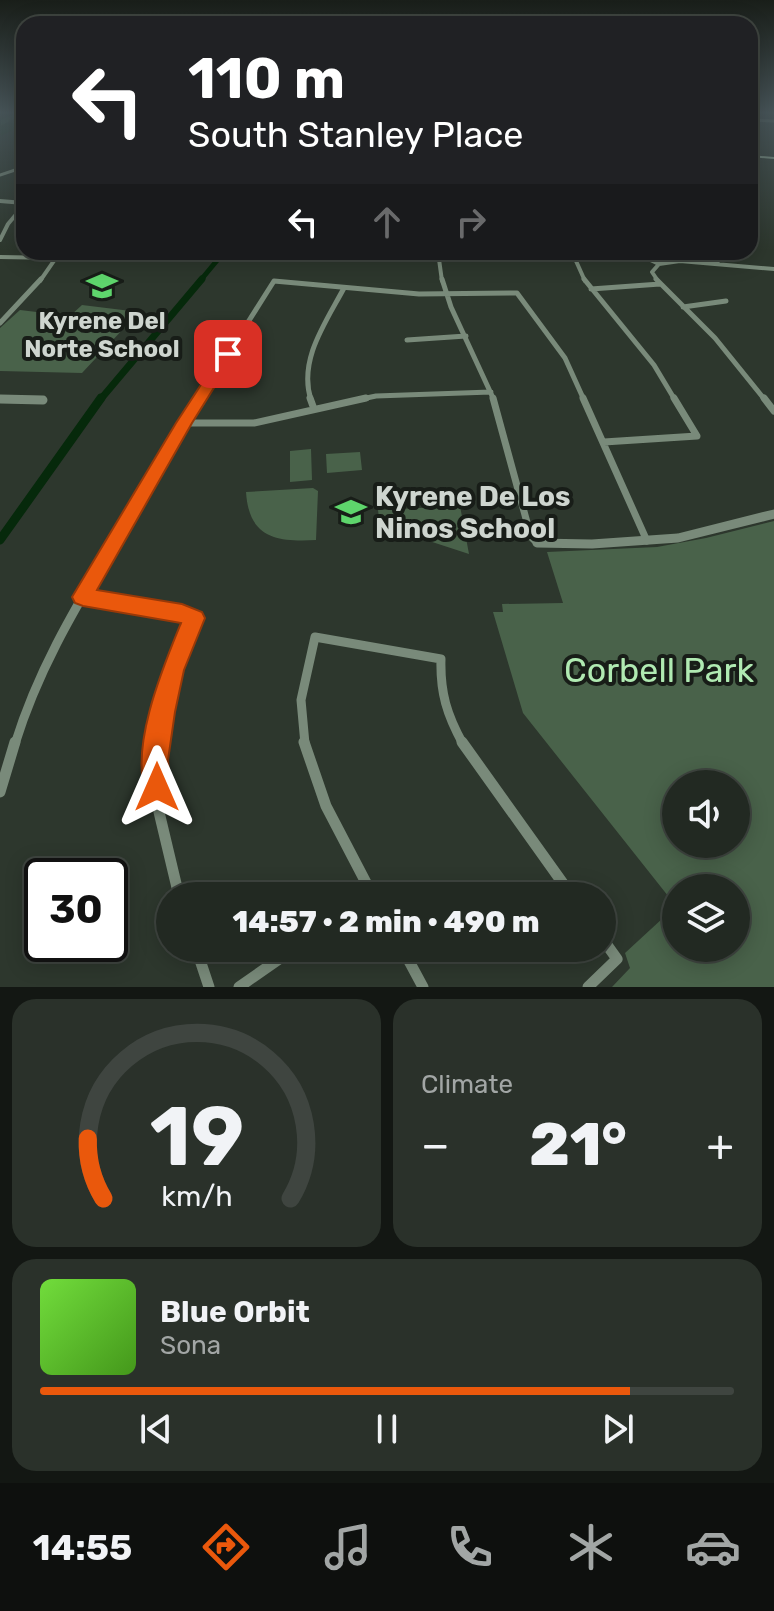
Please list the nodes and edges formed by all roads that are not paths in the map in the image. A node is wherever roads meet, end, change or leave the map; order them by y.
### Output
1 (16, 214) edge
2 (0, 224) edge
3 (8, 224) junction
4 (0, 240) edge
5 (55, 260) edge
6 (439, 260) edge
7 (575, 260) edge
8 (650, 260) edge
9 (717, 260) edge
10 (659, 264) junction
11 (718, 264) junction
12 (774, 269) edge
13 (660, 284) junction
14 (344, 288) junction
15 (591, 289) junction
16 (445, 293) junction
17 (726, 301) dead end
18 (683, 307) junction
19 (0, 323) edge
20 (466, 336) junction
21 (407, 340) dead end
22 (491, 392) junction
23 (0, 399) edge
24 (43, 400) dead end
25 (314, 409) junction
26 (774, 411) edge
27 (184, 423) junction
28 (604, 442) junction
29 (774, 514) edge
30 (647, 541) junction
31 (537, 543) joint
32 (83, 597) junction
33 (0, 792) edge
34 (174, 882) edge
35 (365, 882) edge
36 (562, 882) edge
37 (201, 962) edge
38 (275, 962) edge
39 (410, 962) edge
40 (614, 962) edge
41 (209, 987) edge
42 (239, 987) edge
43 (423, 987) edge
44 (588, 987) edge

1 - 3 street
2 - 3 street
3 - 4 street
5 - 19 street
6 - 16 street
7 - 15 street
8 - 10 street
9 - 11 street
10 - 11 street
10 - 13 street
11 - 12 street
13 - 15 street
13 - 18 street
14 - 16 street
14 - 25 street
14 - 27 street
15 - 28 street
16 - 20 street
16 - 28 street
17 - 18 street
18 - 26 street
20 - 21 street
20 - 22 street
22 - 25 street
22 - 31 street
23 - 24 street
25 - 27 street
27 - 32 street
28 - 30 street
29 - 30 street
30 - 31 street
32 - 33 street
32 - 34 street
35 - 36 street
37 - 41 street
38 - 42 street
39 - 43 street
40 - 44 street

